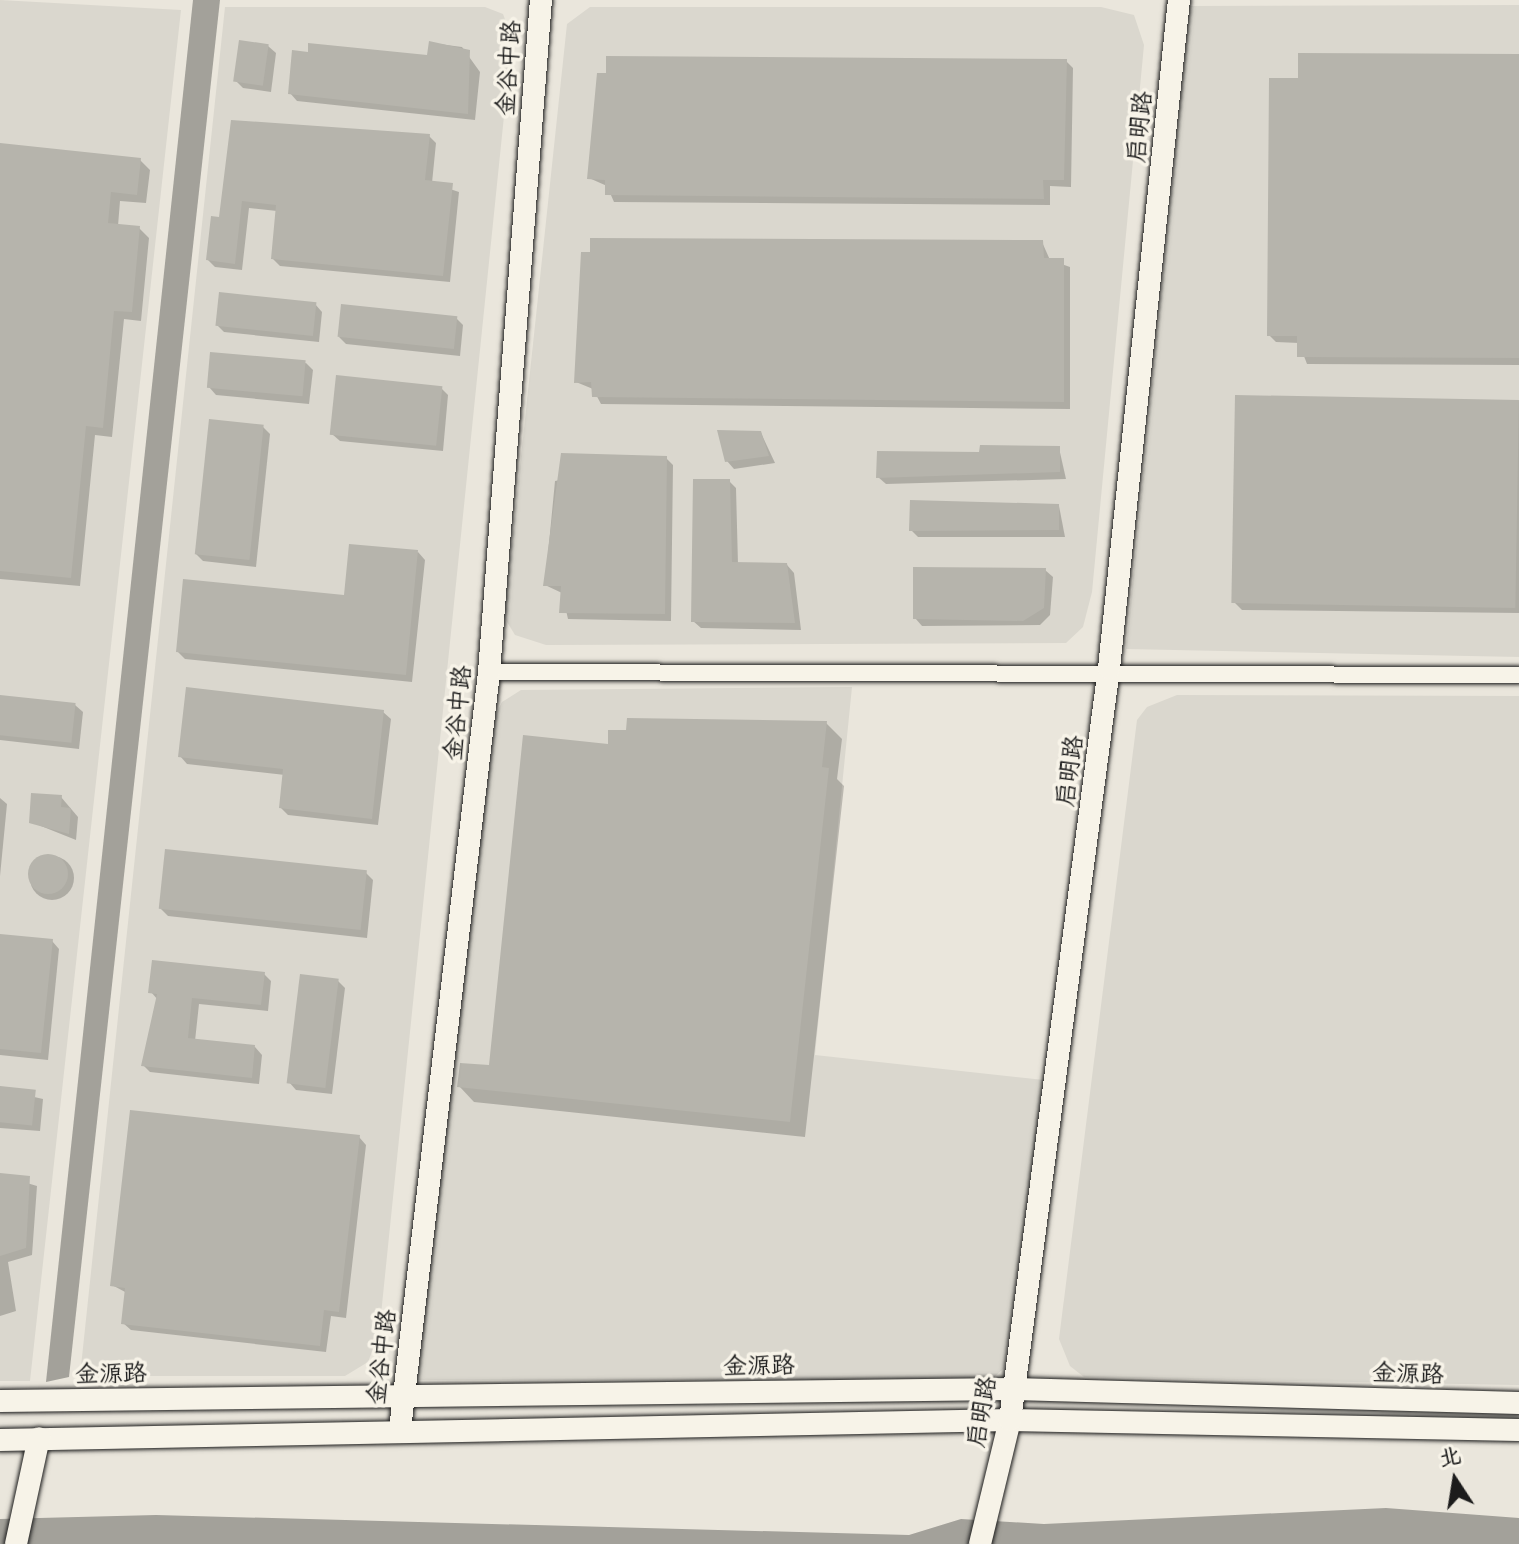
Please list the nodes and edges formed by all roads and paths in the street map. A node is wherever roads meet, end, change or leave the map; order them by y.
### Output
1 (541, 0) edge
2 (1179, 0) edge
3 (1109, 668) junction
4 (489, 672) junction
5 (1519, 675) edge
6 (1014, 1389) junction
7 (404, 1396) junction
8 (0, 1401) edge
9 (1519, 1403) edge
10 (1010, 1420) junction
11 (400, 1429) junction
12 (1519, 1430) edge
13 (39, 1438) junction
14 (0, 1440) edge
15 (16, 1544) edge
16 (980, 1544) edge

1 - 4 street, 金谷中路
2 - 3 street, 启明路
3 - 4 street
3 - 5 street
3 - 6 street, 启明路
4 - 7 street, 金谷中路
6 - 7 street, 金源路
6 - 9 street, 金源路
6 - 10 street, 启明路
7 - 8 street, 金源路
7 - 11 street, 金谷中路
10 - 11 street
10 - 12 street
10 - 16 street, 启明路
11 - 13 street
13 - 14 street
13 - 15 street

